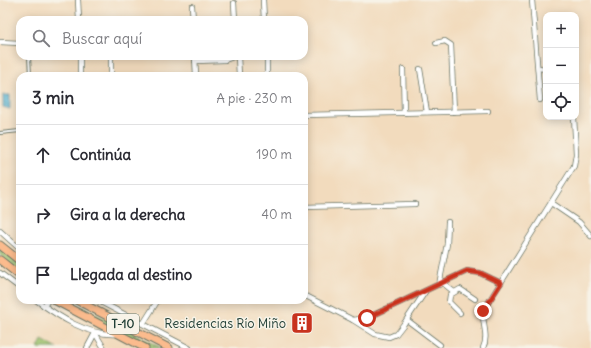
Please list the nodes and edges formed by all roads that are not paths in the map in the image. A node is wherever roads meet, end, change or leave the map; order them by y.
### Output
1 (78, 0) edge
2 (263, 0) edge
3 (532, 0) edge
4 (234, 4) dead end
5 (192, 6) dead end
6 (79, 16) edge
7 (193, 16) edge
8 (235, 16) edge
9 (264, 16) edge
10 (0, 42) edge
11 (16, 43) edge
12 (436, 43) dead end
13 (29, 60) edge
14 (80, 60) edge
15 (110, 60) edge
16 (195, 60) edge
17 (237, 60) edge
18 (267, 60) edge
19 (538, 68) junction
20 (403, 69) dead end
21 (420, 69) dead end
22 (543, 69) edge
23 (30, 72) edge
24 (80, 72) edge
25 (112, 72) edge
26 (196, 72) edge
27 (239, 72) edge
28 (267, 72) edge
29 (540, 100) dead end
30 (488, 111) dead end
31 (427, 112) junction
32 (454, 112) junction
33 (404, 113) junction
34 (308, 115) edge
35 (574, 120) edge
36 (16, 131) edge
37 (0, 133) edge
38 (551, 203) junction
39 (415, 204) dead end
40 (308, 207) edge
41 (448, 222) dead end
42 (0, 231) edge
43 (591, 236) edge
44 (0, 245) edge
45 (16, 245) edge
46 (16, 259) edge
47 (0, 260) edge
48 (0, 273) edge
49 (16, 273) edge
50 (501, 283) junction
51 (441, 284) junction
52 (16, 285) edge
53 (426, 291) junction
54 (454, 292) junction
55 (308, 297) edge
56 (475, 299) dead end
57 (41, 304) edge
58 (62, 304) edge
59 (84, 304) edge
60 (105, 304) edge
61 (156, 304) edge
62 (44, 306) joint
63 (460, 313) dead end
64 (353, 320) junction
65 (407, 320) junction
66 (143, 324) junction
67 (95, 333) junction
68 (119, 334) junction
69 (440, 345) dead end
70 (87, 348) edge
71 (104, 348) edge
72 (145, 348) edge
73 (170, 348) edge
74 (189, 348) edge
75 (483, 348) edge

1 - 6 street
2 - 9 street
3 - 19 street
4 - 8 street
5 - 7 street
10 - 11 street
12 - 32 street
13 - 23 lane
14 - 24 street
15 - 25 street
16 - 26 street
17 - 27 street
18 - 28 street
19 - 22 street
19 - 29 street
20 - 33 street
21 - 31 street
30 - 32 street
31 - 32 street
31 - 33 street
33 - 34 street
35 - 38 street
36 - 37 lane
38 - 43 street
38 - 50 street
39 - 40 street
41 - 51 street
42 - 45 street
44 - 46 highway
47 - 49 highway
48 - 52 street
50 - 51 street
50 - 75 street
51 - 53 street
51 - 54 street
53 - 64 street
53 - 65 street
54 - 56 street
54 - 63 street
55 - 64 street
57 - 62 street
58 - 68 highway, T-10
59 - 73 highway, T-10
60 - 66 street
61 - 66 street
62 - 67 street
64 - 65 street
65 - 69 street
66 - 74 street
67 - 68 street
67 - 70 street
67 - 71 street
68 - 72 highway, T-10

